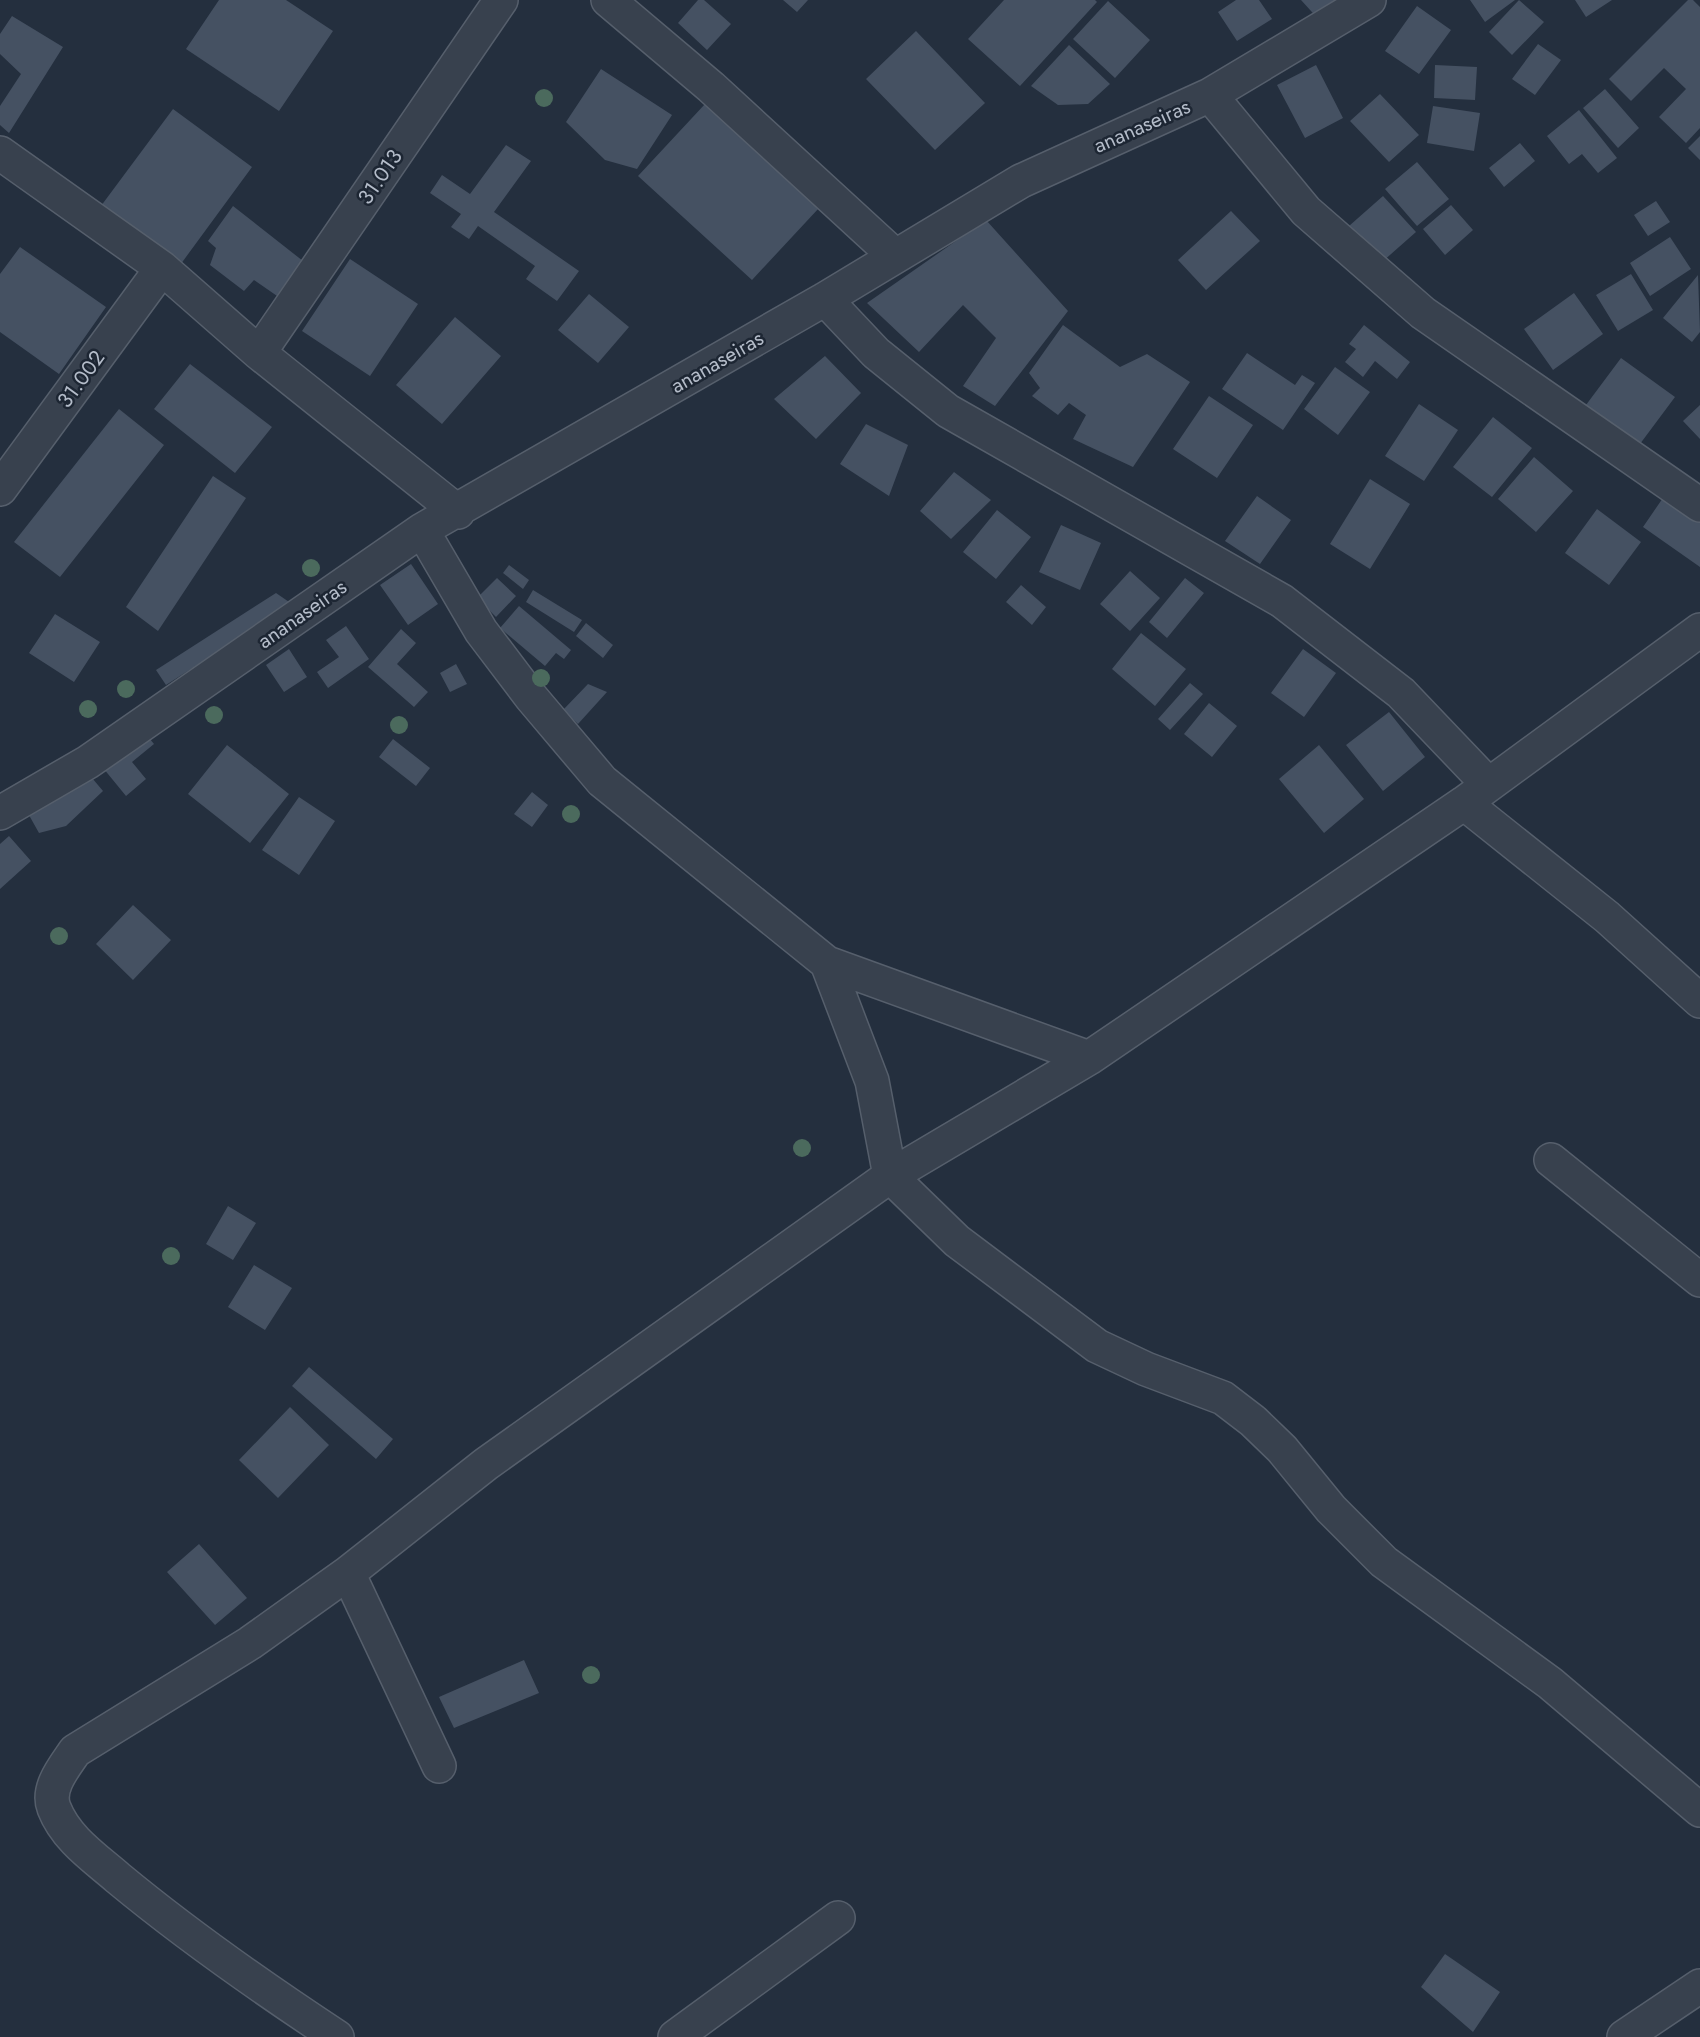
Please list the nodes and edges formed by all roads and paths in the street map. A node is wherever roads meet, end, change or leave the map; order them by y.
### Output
1 (501, 0) edge
2 (608, 0) edge
3 (1369, 0) edge
4 (1210, 95) junction
5 (0, 153) edge
6 (894, 256) junction
7 (162, 268) junction
8 (825, 299) junction
9 (259, 353) junction
10 (0, 489) edge
11 (1700, 505) edge
12 (458, 512) junction
13 (422, 530) junction
14 (1699, 633) edge
15 (1475, 793) junction
16 (0, 813) edge
17 (827, 963) junction
18 (1700, 1001) edge
19 (1089, 1058) junction
20 (1551, 1160) dead end
21 (890, 1176) junction
22 (1700, 1280) edge
23 (348, 1573) junction
24 (439, 1766) dead end
25 (1700, 1810) edge
26 (838, 1918) dead end
27 (1700, 1986) edge
28 (337, 2037) edge
29 (675, 2037) edge
30 (1624, 2037) edge

1 - 9 street, 31.013
2 - 6 street
3 - 4 street, ananaseiras
4 - 6 street, ananaseiras
4 - 11 street
5 - 7 street
6 - 8 street, ananaseiras
7 - 9 street
7 - 10 street, 31.002
8 - 12 street, ananaseiras
8 - 15 street
9 - 12 street
12 - 13 street, ananaseiras
13 - 16 street, ananaseiras
13 - 17 street
14 - 15 street
15 - 18 street
15 - 19 street
17 - 19 street
17 - 21 street
19 - 21 street
20 - 22 street
21 - 23 street
21 - 25 street
23 - 24 street
23 - 28 street
26 - 29 street
27 - 30 street

